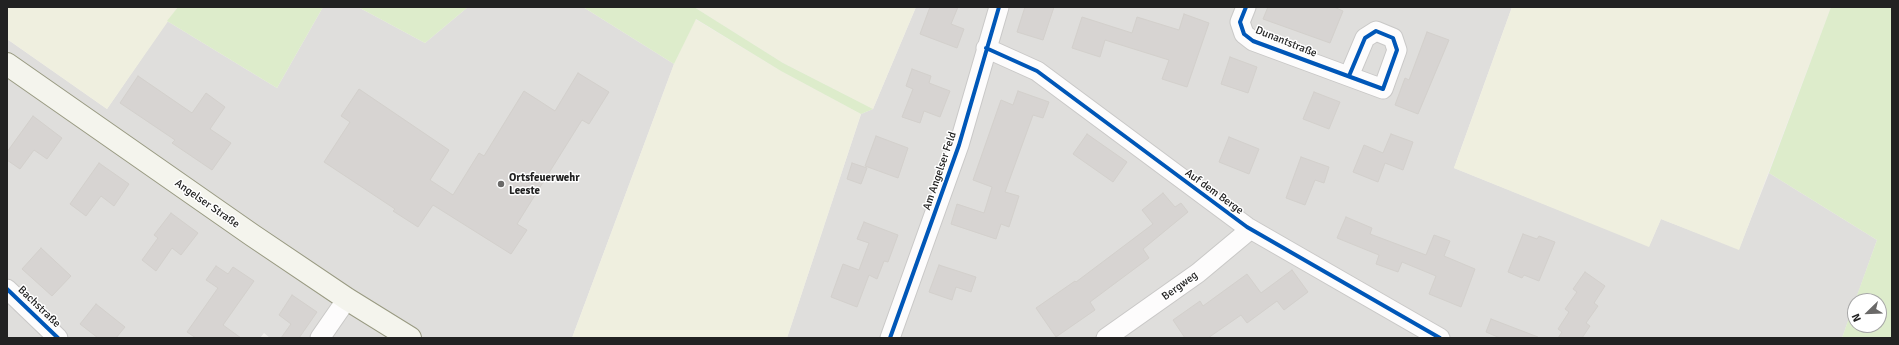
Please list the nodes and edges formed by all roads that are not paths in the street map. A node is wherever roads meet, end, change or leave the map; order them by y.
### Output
1 (999, 7) edge
2 (1246, 7) edge
3 (986, 48) junction
4 (7, 64) edge
5 (1349, 76) dead end
6 (1246, 227) junction
7 (7, 289) edge
8 (347, 299) junction
9 (58, 338) edge
10 (320, 338) edge
11 (410, 338) edge
12 (890, 338) edge
13 (1106, 338) edge
14 (1440, 338) edge

1 - 3 street, Am Angelser Feld
2 - 5 street, Dunantstraße
3 - 6 street, Auf dem Berge
3 - 12 street, Am Angelser Feld
4 - 8 main road, Angelser Straße
6 - 13 street, Bergweg
6 - 14 street, Auf dem Berge
7 - 9 street, Bachstraße
8 - 10 street
8 - 11 main road, Angelser Straße

